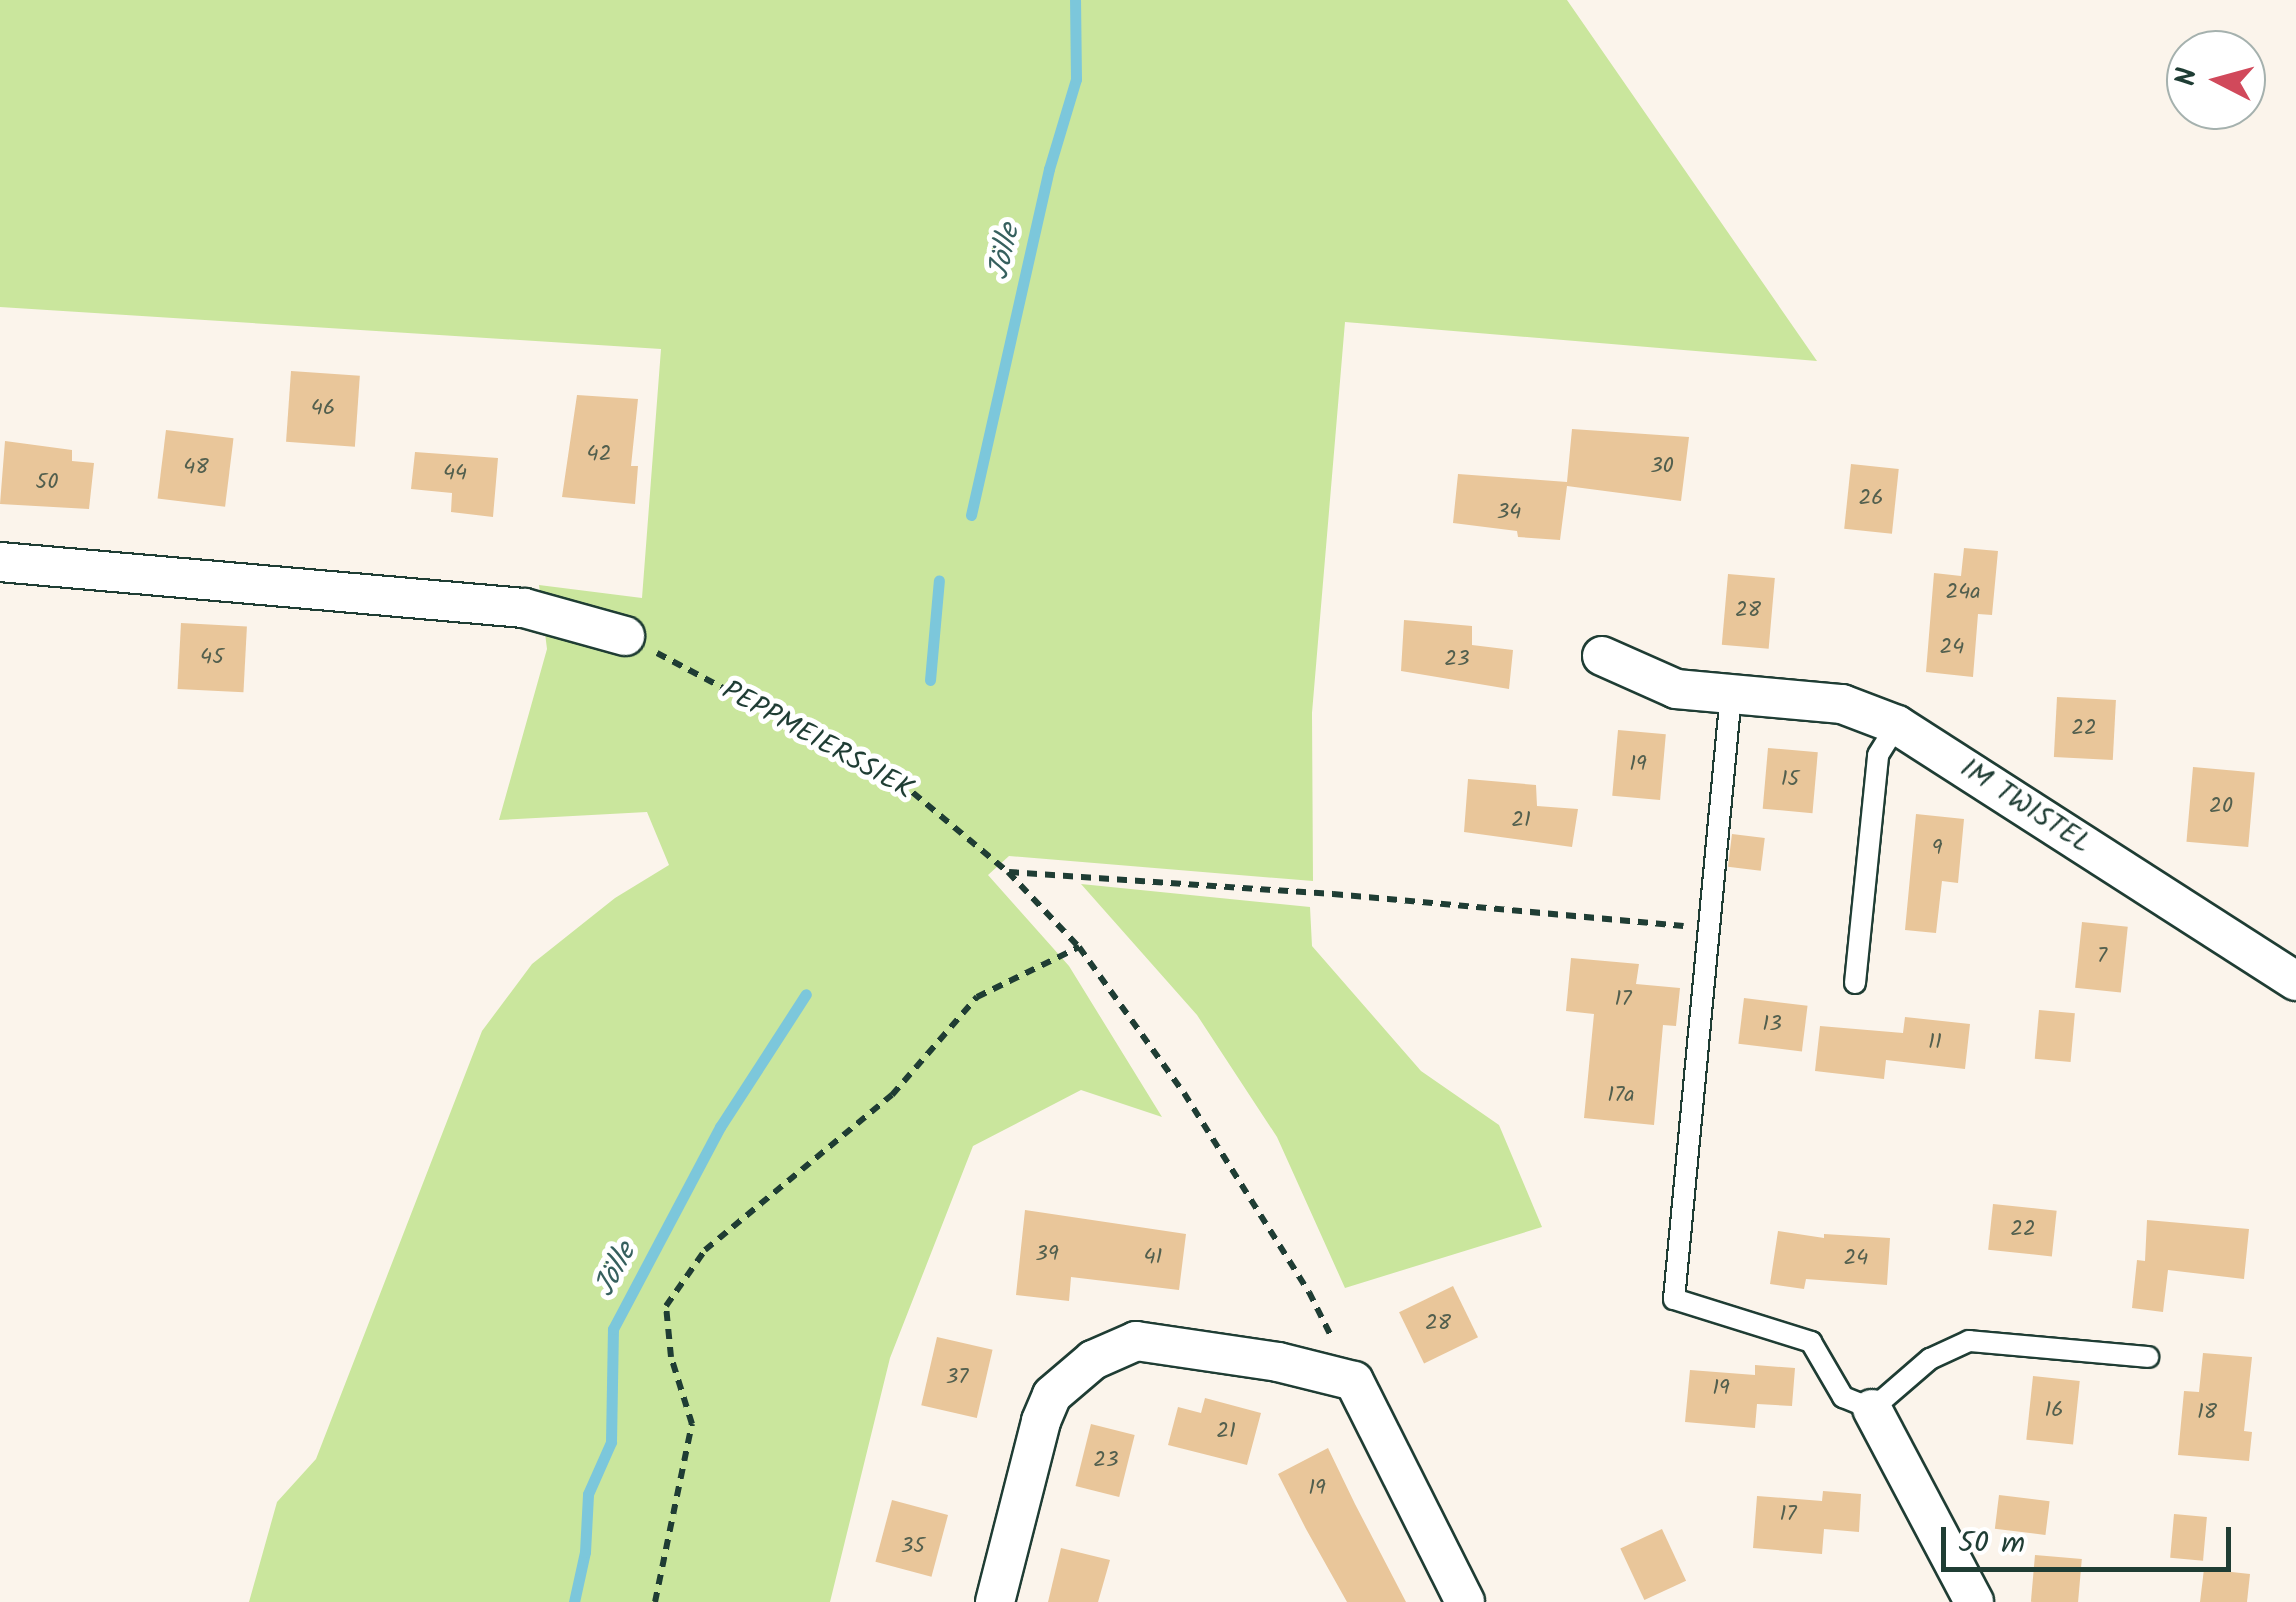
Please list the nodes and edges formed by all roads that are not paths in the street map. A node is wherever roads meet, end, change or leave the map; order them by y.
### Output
1 (0, 562) edge
2 (626, 636) road end
3 (1602, 656) dead end
4 (1731, 694) junction
5 (1897, 725) junction
6 (2296, 981) edge
7 (1855, 982) dead end
8 (2148, 1356) dead end
9 (1872, 1409) junction
10 (995, 1602) edge
11 (1465, 1602) edge
12 (1974, 1602) edge

1 - 2 street
3 - 4 street, IM TWISTEL
4 - 5 street, IM TWISTEL
4 - 9 lane
5 - 6 street, IM TWISTEL
5 - 7 lane
8 - 9 lane
9 - 12 street
10 - 11 street

